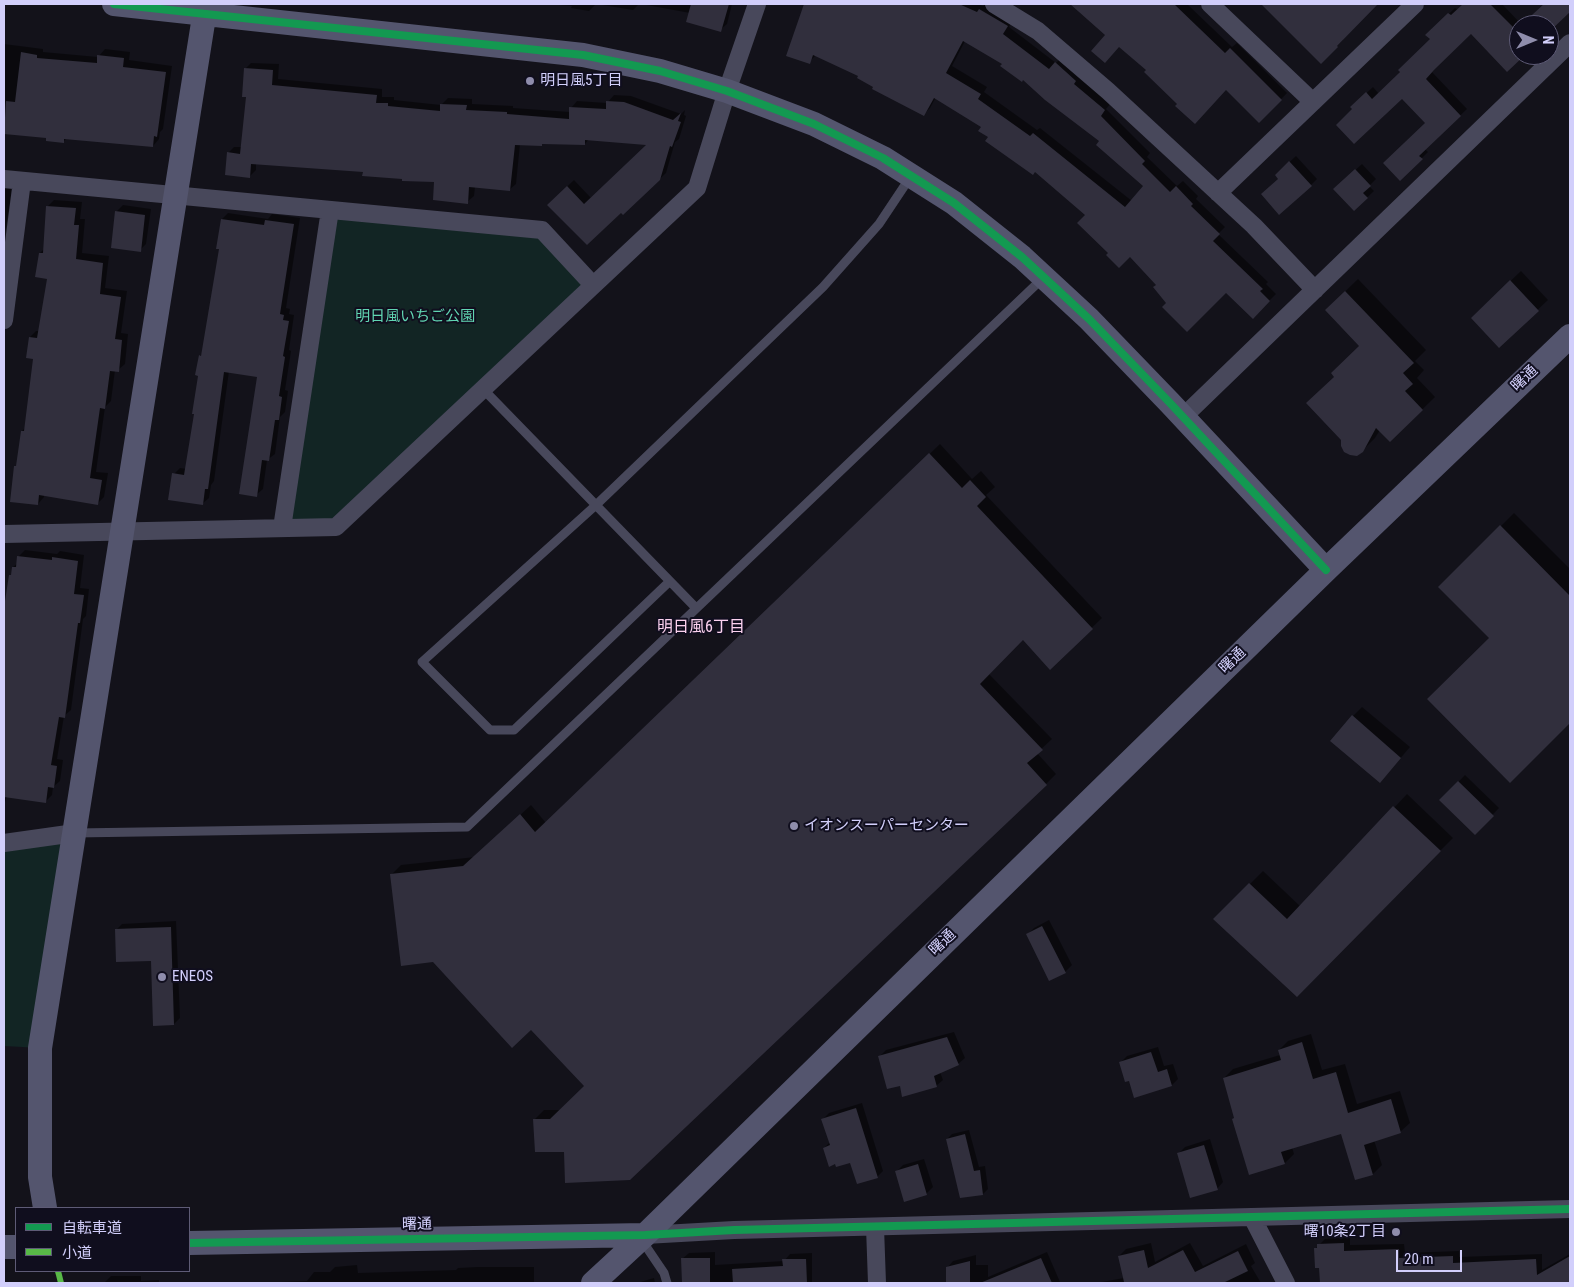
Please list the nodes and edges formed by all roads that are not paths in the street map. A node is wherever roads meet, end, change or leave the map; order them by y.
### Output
1 (114, 4) edge
2 (757, 4) edge
3 (994, 4) edge
4 (1210, 4) edge
5 (1405, 7) edge
6 (205, 9) edge
7 (1570, 43) edge
8 (727, 91) junction
9 (1313, 102) junction
10 (912, 176) junction
11 (4, 179) edge
12 (22, 181) junction
13 (1218, 193) junction
14 (176, 195) junction
15 (330, 210) junction
16 (1044, 277) junction
17 (594, 285) junction
18 (1315, 290) junction
19 (4, 320) edge
20 (1570, 336) edge
21 (484, 389) junction
22 (1183, 417) junction
23 (596, 505) junction
24 (282, 528) junction
25 (122, 531) junction
26 (4, 534) edge
27 (1326, 570) junction
28 (670, 581) junction
29 (696, 608) junction
30 (75, 833) junction
31 (4, 843) edge
32 (45, 1207) edge
33 (1570, 1209) edge
34 (1252, 1217) junction
35 (875, 1226) junction
36 (643, 1237) junction
37 (190, 1243) edge
38 (593, 1283) edge
39 (667, 1283) edge
40 (877, 1283) edge
41 (1286, 1283) edge

1 - 6 street
2 - 8 street
3 - 13 street
4 - 9 street
5 - 9 street
6 - 8 street
6 - 14 street
7 - 18 street
8 - 10 street
8 - 17 street
9 - 13 street
10 - 16 street
10 - 23 lane
11 - 12 street
12 - 14 street
12 - 19 street
13 - 18 street
14 - 15 street
14 - 25 street
15 - 17 street
15 - 24 street
16 - 22 street
16 - 29 lane
17 - 21 street
18 - 22 street
20 - 27 street, 曙通
21 - 23 lane
21 - 24 street
22 - 27 street
23 - 28 lane
23 - 28 lane
24 - 25 street
25 - 26 street
25 - 30 street
27 - 36 street, 曙通
28 - 29 lane
29 - 30 lane
30 - 31 street
30 - 32 street
33 - 34 street
34 - 35 street
34 - 41 street
35 - 36 street
35 - 40 street
36 - 37 street, 曙通
36 - 38 street
36 - 39 lane

